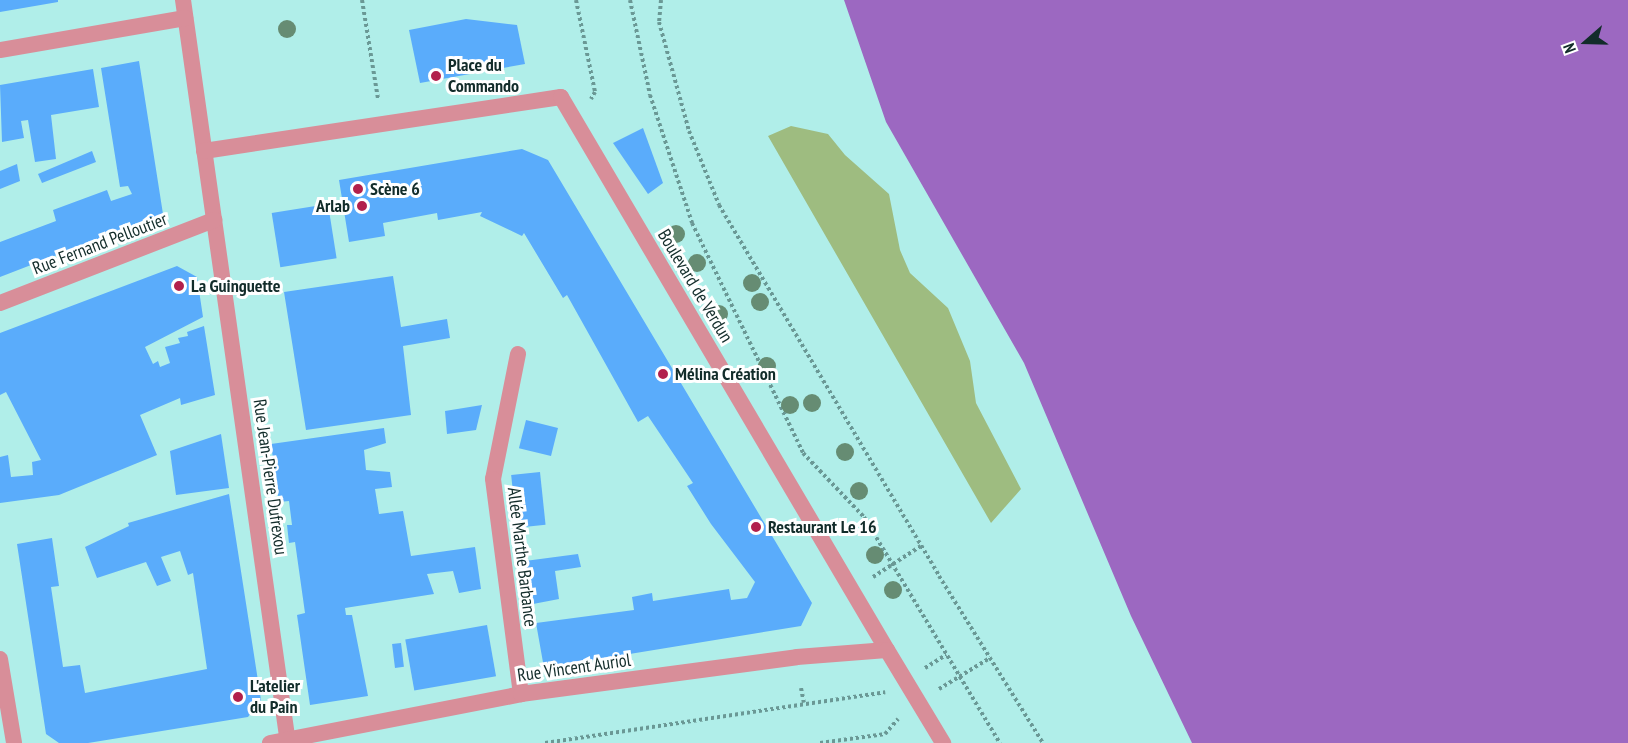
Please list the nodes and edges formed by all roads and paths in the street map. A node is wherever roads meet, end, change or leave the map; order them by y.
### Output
1 (183, 0) edge
2 (362, 0) edge
3 (576, 0) edge
4 (630, 0) edge
5 (661, 0) edge
6 (185, 18) junction
7 (0, 50) edge
8 (378, 99) dead end
9 (590, 101) dead end
10 (204, 151) junction
11 (214, 220) junction
12 (0, 303) edge
13 (518, 354) dead end
14 (921, 546) junction
15 (892, 565) junction
16 (870, 579) dead end
17 (887, 650) junction
18 (990, 658) junction
19 (0, 659) edge
20 (959, 677) junction
21 (801, 688) dead end
22 (937, 690) dead end
23 (521, 694) junction
24 (882, 694) dead end
25 (804, 703) junction
26 (898, 719) dead end
27 (288, 741) edge
28 (14, 743) edge
29 (270, 743) edge
30 (545, 743) edge
31 (820, 743) edge
32 (943, 743) edge
33 (1000, 743) edge
34 (1043, 743) edge

1 - 6 street
2 - 8 path
3 - 9 path
4 - 15 path
5 - 14 path
6 - 7 street
6 - 10 street
10 - 11 street
10 - 17 street, Boulevard de Verdun
11 - 12 street, Rue Fernand Pelloutier
11 - 27 street, Rue Jean-Pierre Dufrexou
13 - 23 street, Allée Marthe Barbance
14 - 15 path
14 - 18 path
15 - 16 path
15 - 20 path
17 - 23 street, Rue Vincent Auriol
17 - 32 street, Boulevard de Verdun
18 - 20 path
18 - 34 path
19 - 28 street
20 - 22 path
20 - 33 path
21 - 25 path
23 - 27 street, Rue Vincent Auriol
24 - 25 path
25 - 30 path
26 - 31 path
27 - 29 street, Rue Vincent Auriol

